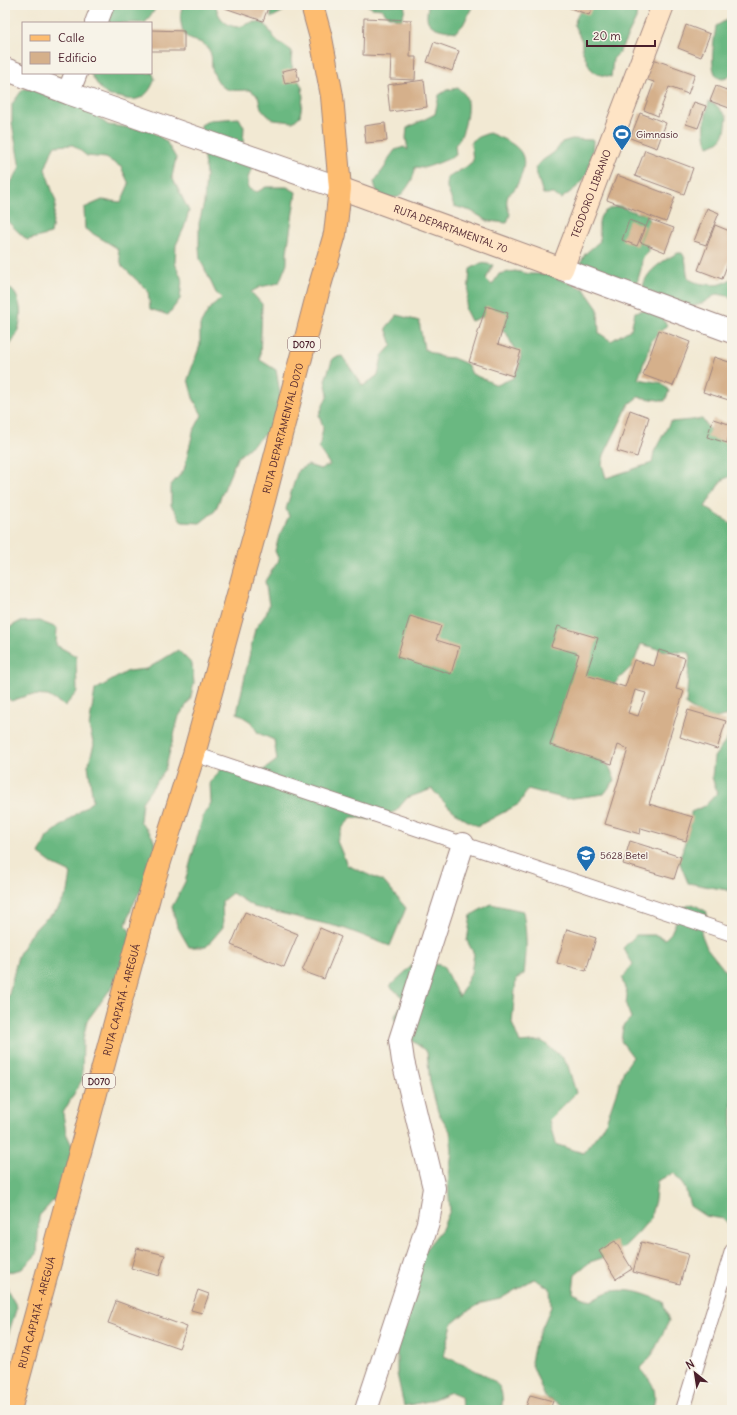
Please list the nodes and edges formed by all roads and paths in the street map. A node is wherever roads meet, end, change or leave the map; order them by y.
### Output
1 (103, 5) edge
2 (312, 5) edge
3 (663, 5) edge
4 (96, 22) edge
5 (5, 69) edge
6 (76, 74) edge
7 (68, 93) junction
8 (340, 188) junction
9 (562, 269) junction
10 (732, 332) edge
11 (194, 754) junction
12 (463, 844) junction
13 (732, 934) edge
14 (732, 1250) edge
15 (10, 1410) edge
16 (366, 1410) edge
17 (683, 1410) edge

1 - 4 street
2 - 8 main road, RUTA DEPARTAMENTAL D070 / D070
3 - 9 main road, TEODORO LIBRANO
5 - 7 street
6 - 7 street
7 - 8 street
8 - 9 main road, RUTA DEPARTAMENTAL 70
8 - 11 main road, RUTA DEPARTAMENTAL D070 / D070
9 - 10 street
11 - 12 lane
11 - 15 main road, RUTA CAPIATÁ - AREGUÁ / D070
12 - 13 lane
12 - 16 street
14 - 17 lane

